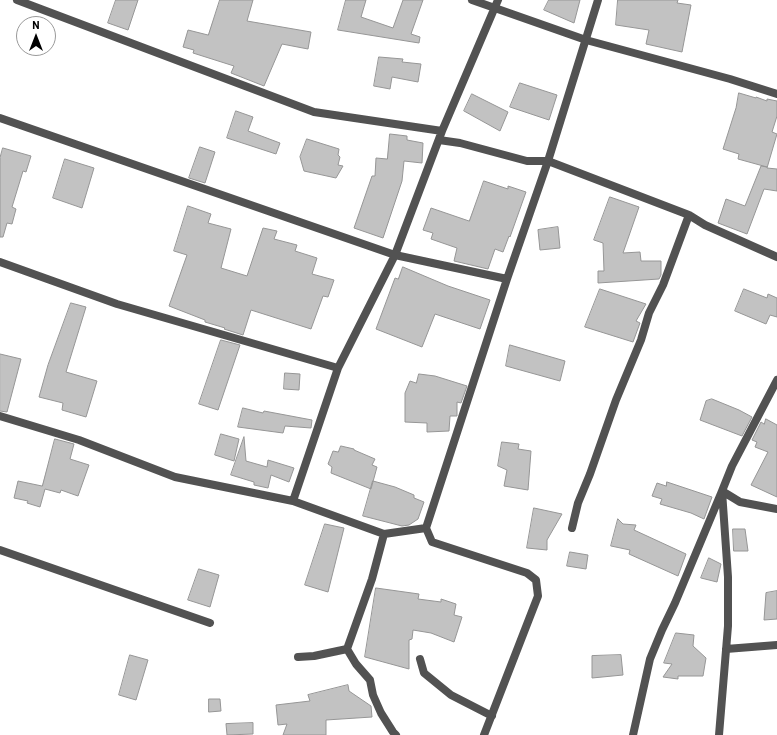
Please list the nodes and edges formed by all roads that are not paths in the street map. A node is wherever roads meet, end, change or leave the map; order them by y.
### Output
1 (17, 0) edge
2 (472, 0) edge
3 (498, 0) edge
4 (598, 0) edge
5 (494, 8) junction
6 (586, 40) junction
7 (777, 94) edge
8 (0, 118) edge
9 (442, 131) junction
10 (439, 140) junction
11 (548, 161) junction
12 (689, 215) junction
13 (395, 255) junction
14 (777, 257) edge
15 (0, 262) edge
16 (507, 279) junction
17 (338, 368) junction
18 (777, 380) edge
19 (0, 416) edge
20 (722, 491) junction
21 (293, 501) junction
22 (777, 509) edge
23 (426, 528) junction
24 (572, 528) dead end
25 (384, 534) junction
26 (0, 550) edge
27 (210, 624) dead end
28 (777, 645) edge
29 (347, 649) junction
30 (726, 649) junction
31 (298, 657) dead end
32 (420, 658) dead end
33 (492, 716) junction
34 (396, 735) edge
35 (484, 735) edge
36 (633, 735) edge
37 (719, 735) edge

1 - 9 street
2 - 5 street
3 - 5 street
4 - 6 street
5 - 6 street
5 - 9 street
6 - 7 street
6 - 11 street
8 - 13 street
9 - 10 street
10 - 11 street
10 - 13 street
11 - 12 street
11 - 16 street
12 - 14 street
12 - 24 street
13 - 16 street
13 - 17 street
15 - 17 street
16 - 23 street
17 - 21 street
18 - 20 street
19 - 21 street
20 - 22 street
20 - 30 street
20 - 36 street
21 - 25 street
23 - 25 street
23 - 33 street
25 - 29 street
26 - 27 street
28 - 30 street
29 - 31 street
29 - 34 street
30 - 37 street
32 - 33 street
33 - 35 street

